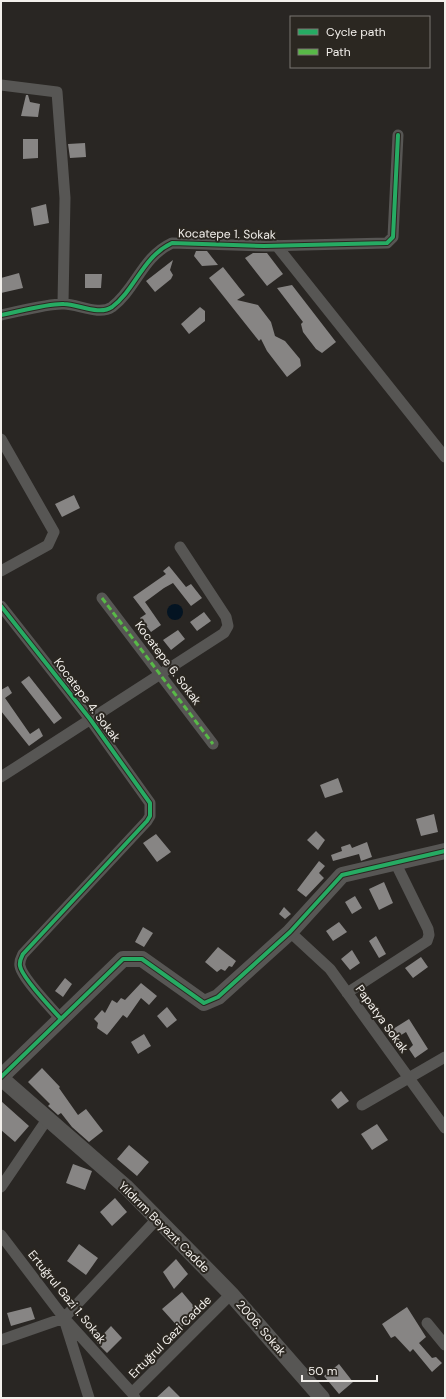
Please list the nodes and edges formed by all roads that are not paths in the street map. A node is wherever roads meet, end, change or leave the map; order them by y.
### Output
1 (1, 85) edge
2 (398, 135) dead end
3 (276, 245) junction
4 (64, 303) junction
5 (1, 315) edge
6 (1, 439) edge
7 (445, 457) edge
8 (180, 547) dead end
9 (1, 571) edge
10 (102, 598) dead end
11 (1, 606) edge
12 (160, 673) junction
13 (90, 719) junction
14 (213, 744) dead end
15 (1, 777) edge
16 (445, 850) edge
17 (395, 862) junction
18 (290, 932) junction
19 (347, 993) junction
20 (61, 1019) junction
21 (445, 1057) edge
22 (408, 1077) junction
23 (1, 1078) edge
24 (362, 1105) dead end
25 (48, 1118) junction
26 (445, 1128) edge
27 (1, 1187) edge
28 (157, 1219) junction
29 (1, 1235) edge
30 (231, 1294) junction
31 (64, 1318) junction
32 (427, 1323) dead end
33 (1, 1340) edge
34 (445, 1345) edge
35 (134, 1395) edge
36 (319, 1397) edge
37 (89, 1398) edge

1 - 4 street
2 - 3 street, Kocatepe 1. Sokak
3 - 4 street, Kocatepe 1. Sokak
3 - 7 street
4 - 5 street, Kocatepe 1. Sokak
6 - 9 street
8 - 12 street
10 - 12 street, Kocatepe 6. Sokak
11 - 13 street, Kocatepe 4. Sokak
12 - 13 street
12 - 14 street, Kocatepe 6. Sokak
13 - 15 street
13 - 20 street, Kocatepe 4. Sokak
16 - 17 street
17 - 18 street
17 - 19 street
18 - 19 street, Papatya Sokak
18 - 20 street
19 - 22 street, Papatya Sokak
20 - 23 street
21 - 22 street
22 - 24 street
22 - 26 street, Papatya Sokak
23 - 25 street, Yıldırım Beyazıt Cadde
25 - 27 street
25 - 28 street, Yıldırım Beyazıt Cadde
28 - 30 street, Yıldırım Beyazıt Cadde
28 - 31 street
29 - 31 street, Ertuğrul Gazi 1. Sokak
30 - 35 street, Ertuğrul Gazi Cadde
30 - 36 street, 2006. Sokak
31 - 33 street
31 - 35 street, Ertuğrul Gazi 1. Sokak
31 - 37 street
32 - 34 street

